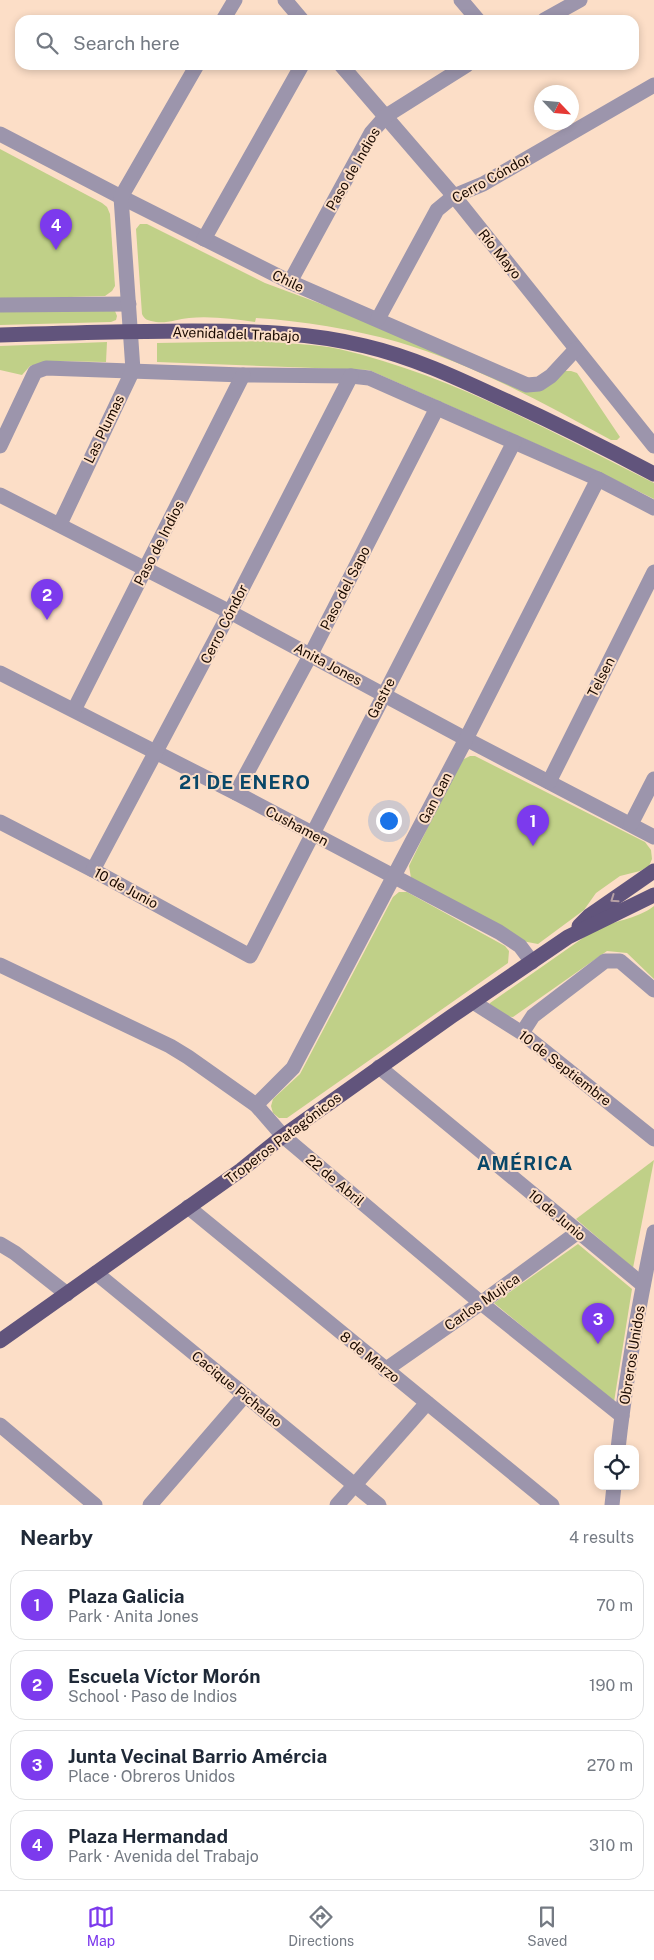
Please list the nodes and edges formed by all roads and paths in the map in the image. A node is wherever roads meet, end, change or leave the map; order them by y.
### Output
1 (235, 0) edge
2 (285, 0) edge
3 (461, 0) edge
4 (580, 0) edge
5 (226, 15) edge
6 (298, 15) edge
7 (474, 15) edge
8 (553, 15) edge
9 (194, 70) edge
10 (299, 70) edge
11 (346, 70) edge
12 (459, 70) edge
13 (654, 85) edge
14 (386, 116) junction
15 (0, 134) edge
16 (454, 196) junction
17 (121, 197) junction
18 (204, 239) junction
19 (290, 282) junction
20 (129, 304) junction
21 (0, 305) edge
22 (378, 319) junction
23 (132, 331) junction
24 (0, 335) edge
25 (576, 349) junction
26 (133, 370) junction
27 (243, 375) junction
28 (351, 376) junction
29 (437, 408) junction
30 (514, 442) junction
31 (0, 446) edge
32 (654, 446) edge
33 (654, 474) edge
34 (598, 479) junction
35 (0, 495) edge
36 (654, 508) edge
37 (60, 524) junction
38 (146, 568) junction
39 (654, 572) edge
40 (230, 612) junction
41 (311, 654) junction
42 (0, 673) edge
43 (383, 694) junction
44 (74, 710) junction
45 (466, 739) junction
46 (157, 753) junction
47 (654, 779) edge
48 (549, 782) junction
49 (236, 793) junction
50 (0, 822) edge
51 (631, 824) junction
52 (312, 834) junction
53 (654, 837) edge
54 (93, 870) junction
55 (654, 871) edge
56 (394, 877) junction
57 (654, 894) edge
58 (568, 937) junction
59 (250, 956) joint
60 (532, 962) junction
61 (0, 965) edge
62 (654, 990) edge
63 (473, 1002) junction
64 (522, 1033) junction
65 (379, 1067) junction
66 (256, 1106) junction
67 (283, 1136) junction
68 (654, 1139) edge
69 (188, 1207) junction
70 (578, 1232) junction
71 (654, 1232) edge
72 (0, 1244) edge
73 (96, 1273) junction
74 (643, 1285) junction
75 (67, 1294) junction
76 (481, 1303) junction
77 (0, 1341) edge
78 (385, 1370) junction
79 (245, 1395) junction
80 (427, 1403) junction
81 (622, 1416) junction
82 (0, 1426) edge
83 (618, 1445) edge
84 (355, 1485) junction
85 (614, 1490) edge
86 (94, 1505) edge
87 (150, 1505) edge
88 (337, 1505) edge
89 (379, 1505) edge
90 (552, 1505) edge
91 (612, 1505) edge

1 - 5 street
2 - 6 street
3 - 7 street
4 - 8 street
9 - 17 street
10 - 18 street
11 - 14 street, Río Mayo
12 - 14 street, Paso de Indios
13 - 16 street, Cerro Cóndor
14 - 16 street, Río Mayo
14 - 19 street, Paso de Indios
15 - 17 street, Chile
16 - 22 street, Cerro Cóndor
16 - 25 street, Río Mayo
17 - 18 street, Chile
17 - 20 street, Las Plumas
18 - 19 street, Chile
19 - 22 street, Chile
20 - 21 street
20 - 23 street, Las Plumas
22 - 25 street, Chile
23 - 24 main road, Avenida del Trabajo
23 - 26 street, Las Plumas
23 - 33 main road, Avenida del Trabajo
25 - 32 street, Río Mayo
26 - 27 street
26 - 31 street
26 - 37 street, Las Plumas
27 - 28 street
27 - 38 street, Paso de Indios
28 - 29 street
28 - 40 street, Cerro Cóndor
29 - 30 street
29 - 41 street, Paso del Sapo
30 - 34 street
30 - 43 street, Gastre
34 - 36 street
34 - 45 street, Gan Gan
35 - 37 street, Anita Jones
37 - 38 street, Anita Jones
38 - 40 street, Anita Jones
38 - 44 street, Paso de Indios
39 - 48 street, Telsen
40 - 41 street, Anita Jones
40 - 46 street, Cerro Cóndor
41 - 43 street, Anita Jones
41 - 49 street, Paso del Sapo
42 - 44 street, Cushamen
43 - 45 street, Anita Jones
43 - 52 street, Gastre
44 - 46 street, Cushamen
45 - 48 street, Anita Jones
45 - 56 street, Gan Gan
46 - 49 street, Cushamen
46 - 54 street, Cerro Cóndor
47 - 51 street
48 - 51 street, Anita Jones
49 - 52 street, Cushamen
50 - 54 street, 10 de Junio
51 - 53 street, Anita Jones
52 - 56 street, Cushamen
52 - 59 street, Gastre
54 - 59 street, 10 de Junio
55 -> 58 main road, Troperos Patagónicos
56 - 60 street, Cushamen
56 - 66 street, Gan Gan
57 - 58 main road, Troperos Patagónicos
58 - 60 main road, Troperos Patagónicos
60 - 63 main road, Troperos Patagónicos
61 - 66 street, 22 de Abril
62 - 64 street
63 - 64 street, 10 de Septiembre
63 - 65 main road, Troperos Patagónicos
64 - 68 street, 10 de Septiembre
65 - 67 main road, Troperos Patagónicos
65 - 70 street, 10 de Junio
66 - 67 street, 22 de Abril
67 - 69 main road, Troperos Patagónicos
67 - 76 street, 22 de Abril
69 - 73 main road, Troperos Patagónicos
69 - 78 street, 8 de Marzo
70 - 74 street, 10 de Junio
70 - 76 street, Carlos Mujica
71 - 74 street, Obreros Unidos
72 - 75 street
73 - 75 main road, Troperos Patagónicos
73 - 79 street, Cacique Pichalao
74 - 81 street, Obreros Unidos
75 - 77 main road, Troperos Patagónicos
76 - 78 street, Carlos Mujica
76 - 81 street, 22 de Abril
78 - 80 street, 8 de Marzo
79 - 84 street, Cacique Pichalao
79 - 87 street
80 - 84 street
80 - 90 street, 8 de Marzo
81 - 83 street, Obreros Unidos
82 - 86 street
84 - 88 street
84 - 89 street, Cacique Pichalao
85 - 91 street

